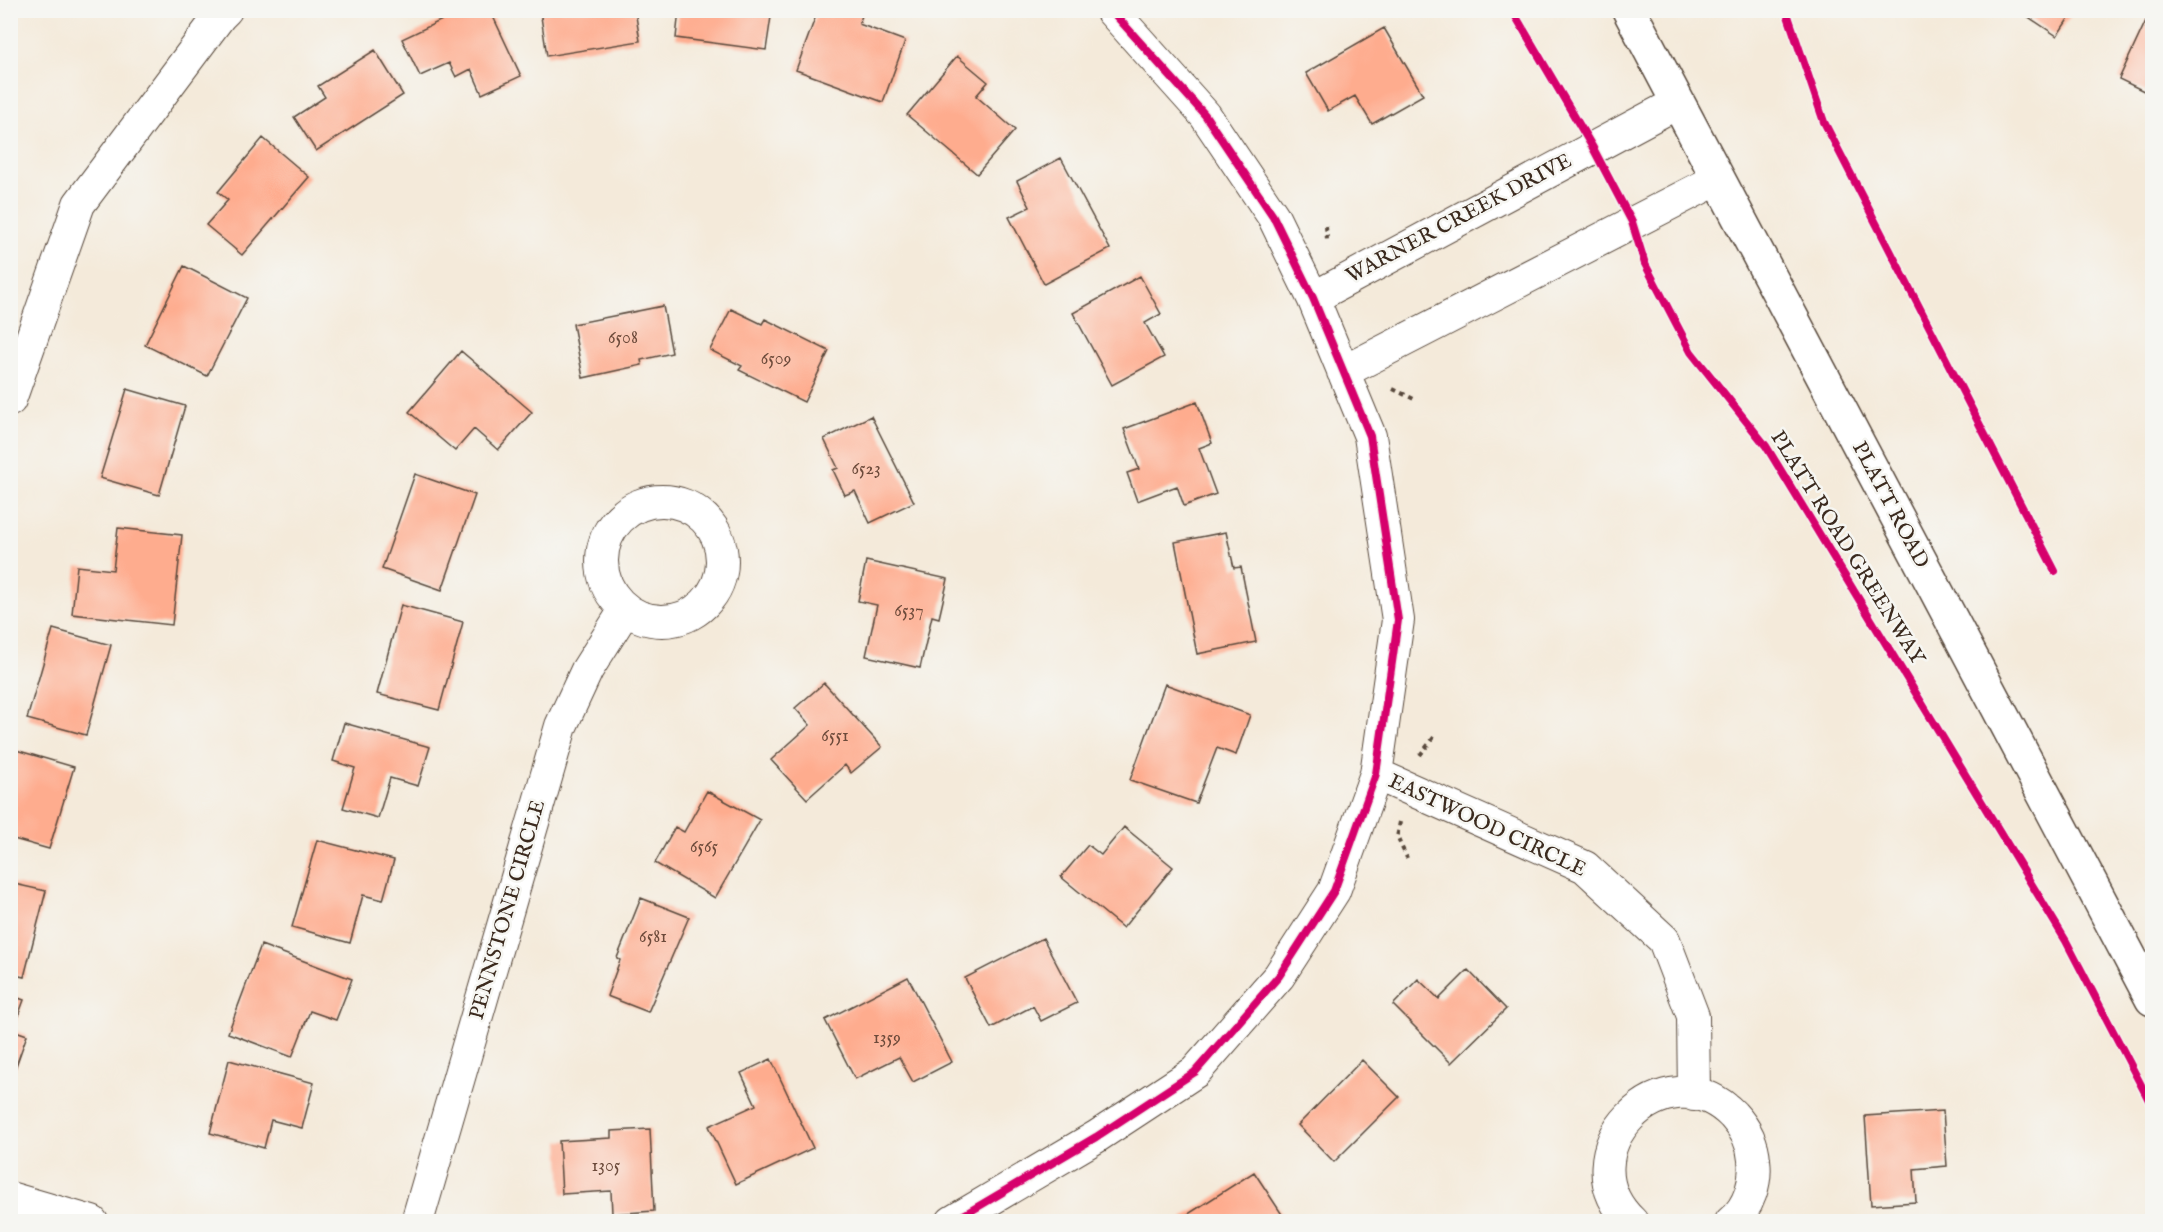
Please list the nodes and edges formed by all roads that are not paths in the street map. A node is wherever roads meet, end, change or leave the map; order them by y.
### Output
1 (226, 10) edge
2 (1111, 10) edge
3 (1629, 10) edge
4 (1677, 103) junction
5 (1718, 179) junction
6 (1313, 298) junction
7 (1343, 372) junction
8 (10, 400) edge
9 (625, 610) dead end
10 (1376, 774) junction
11 (2152, 999) edge
12 (1694, 1095) junction
13 (10, 1198) edge
14 (92, 1221) edge
15 (417, 1221) edge
16 (952, 1221) edge
17 (1632, 1221) edge
18 (1731, 1221) edge

1 - 8 street
2 - 6 street
3 - 4 main road, PLATT ROAD
4 - 5 main road, PLATT ROAD
4 - 6 street, WARNER CREEK DRIVE
5 - 7 street
5 - 11 main road, PLATT ROAD
6 - 7 street
7 - 10 street
9 - 15 street, PENNSTONE CIRCLE
10 - 12 street, EASTWOOD CIRCLE
10 - 16 street
12 - 17 street
12 - 18 street
13 - 14 street

